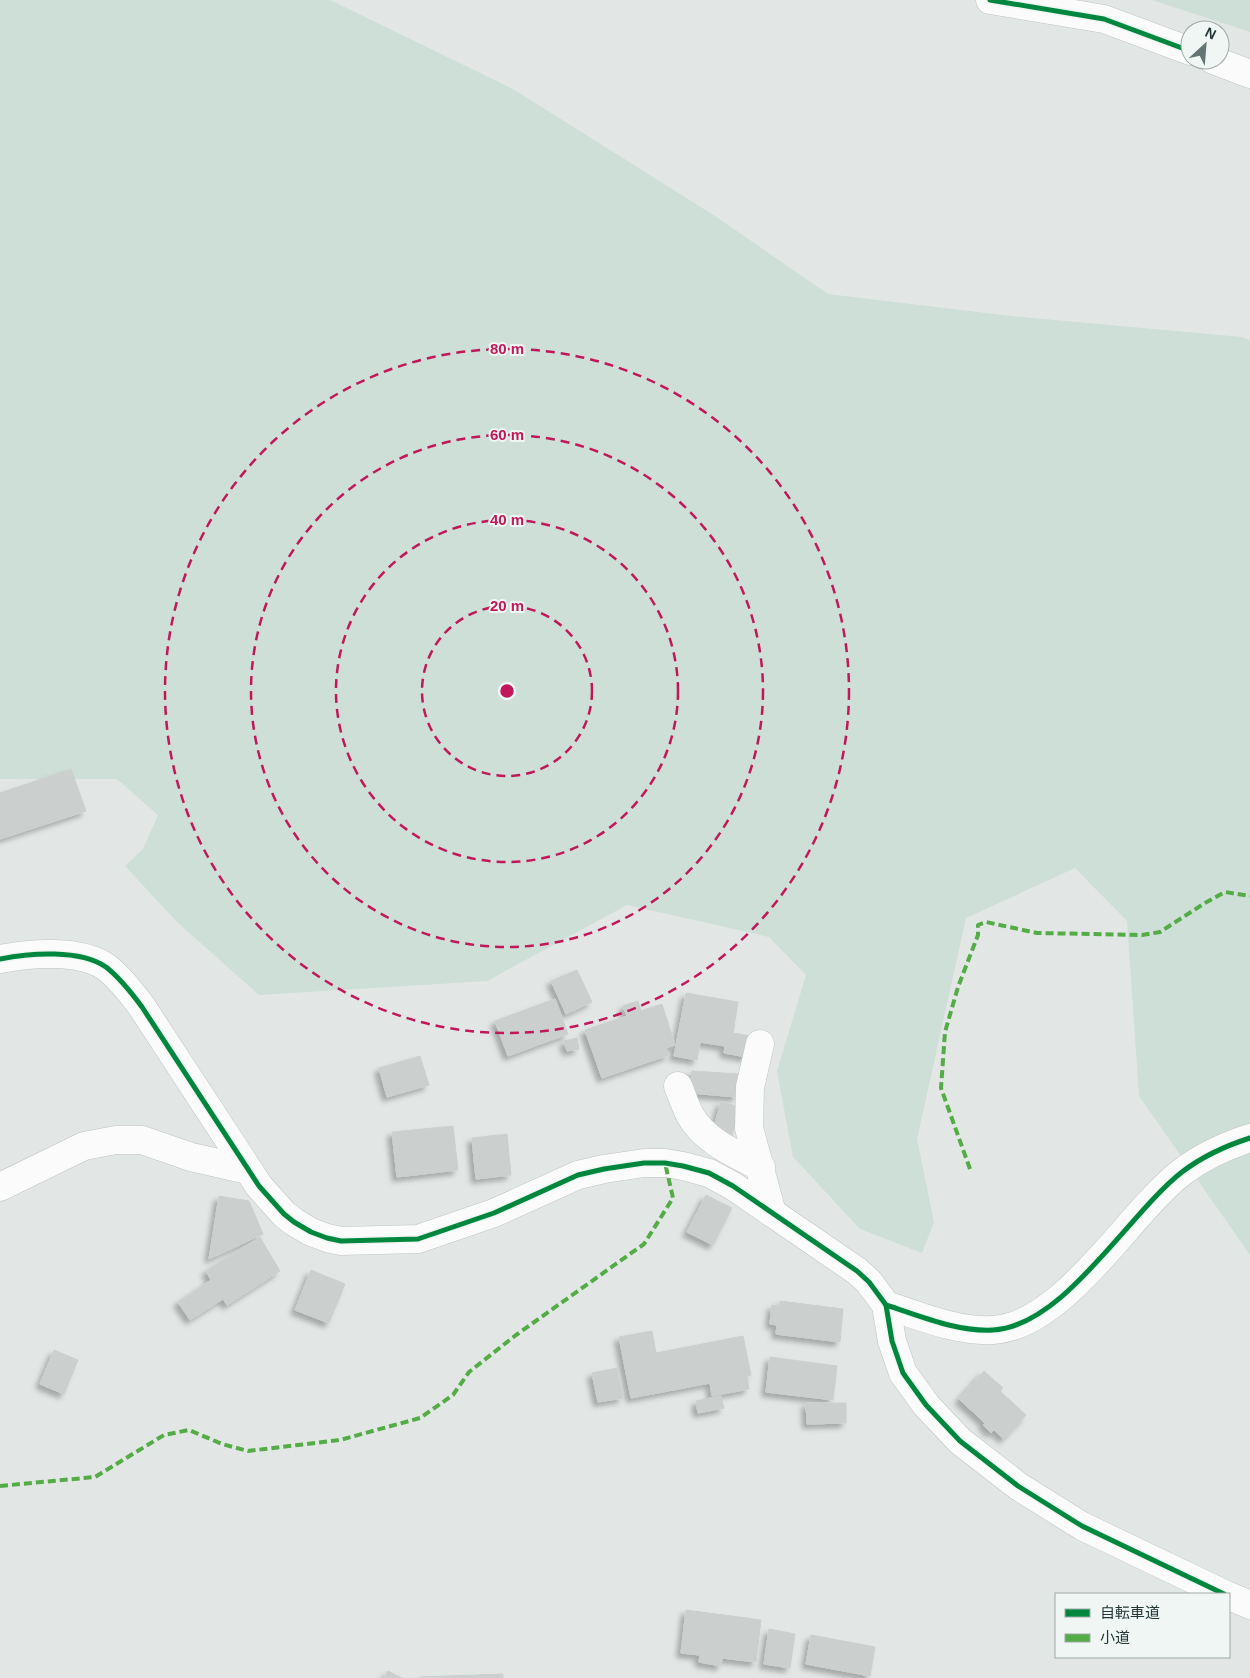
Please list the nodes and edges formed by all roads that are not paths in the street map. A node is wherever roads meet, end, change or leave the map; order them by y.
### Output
1 (990, 0) edge
2 (1180, 48) edge
3 (1230, 67) edge
4 (1250, 74) edge
5 (0, 960) edge
6 (760, 1044) dead end
7 (678, 1086) dead end
8 (1250, 1138) edge
9 (760, 1168) junction
10 (248, 1170) junction
11 (0, 1187) edge
12 (772, 1213) junction
13 (886, 1305) junction
14 (1222, 1593) edge
15 (1230, 1596) edge
16 (1250, 1606) edge

1 - 2 street
3 - 4 street
5 - 10 street
6 - 9 street
7 - 9 street
8 - 13 street
9 - 12 street
10 - 11 street
10 - 12 street
12 - 13 street
13 - 14 street
15 - 16 street

